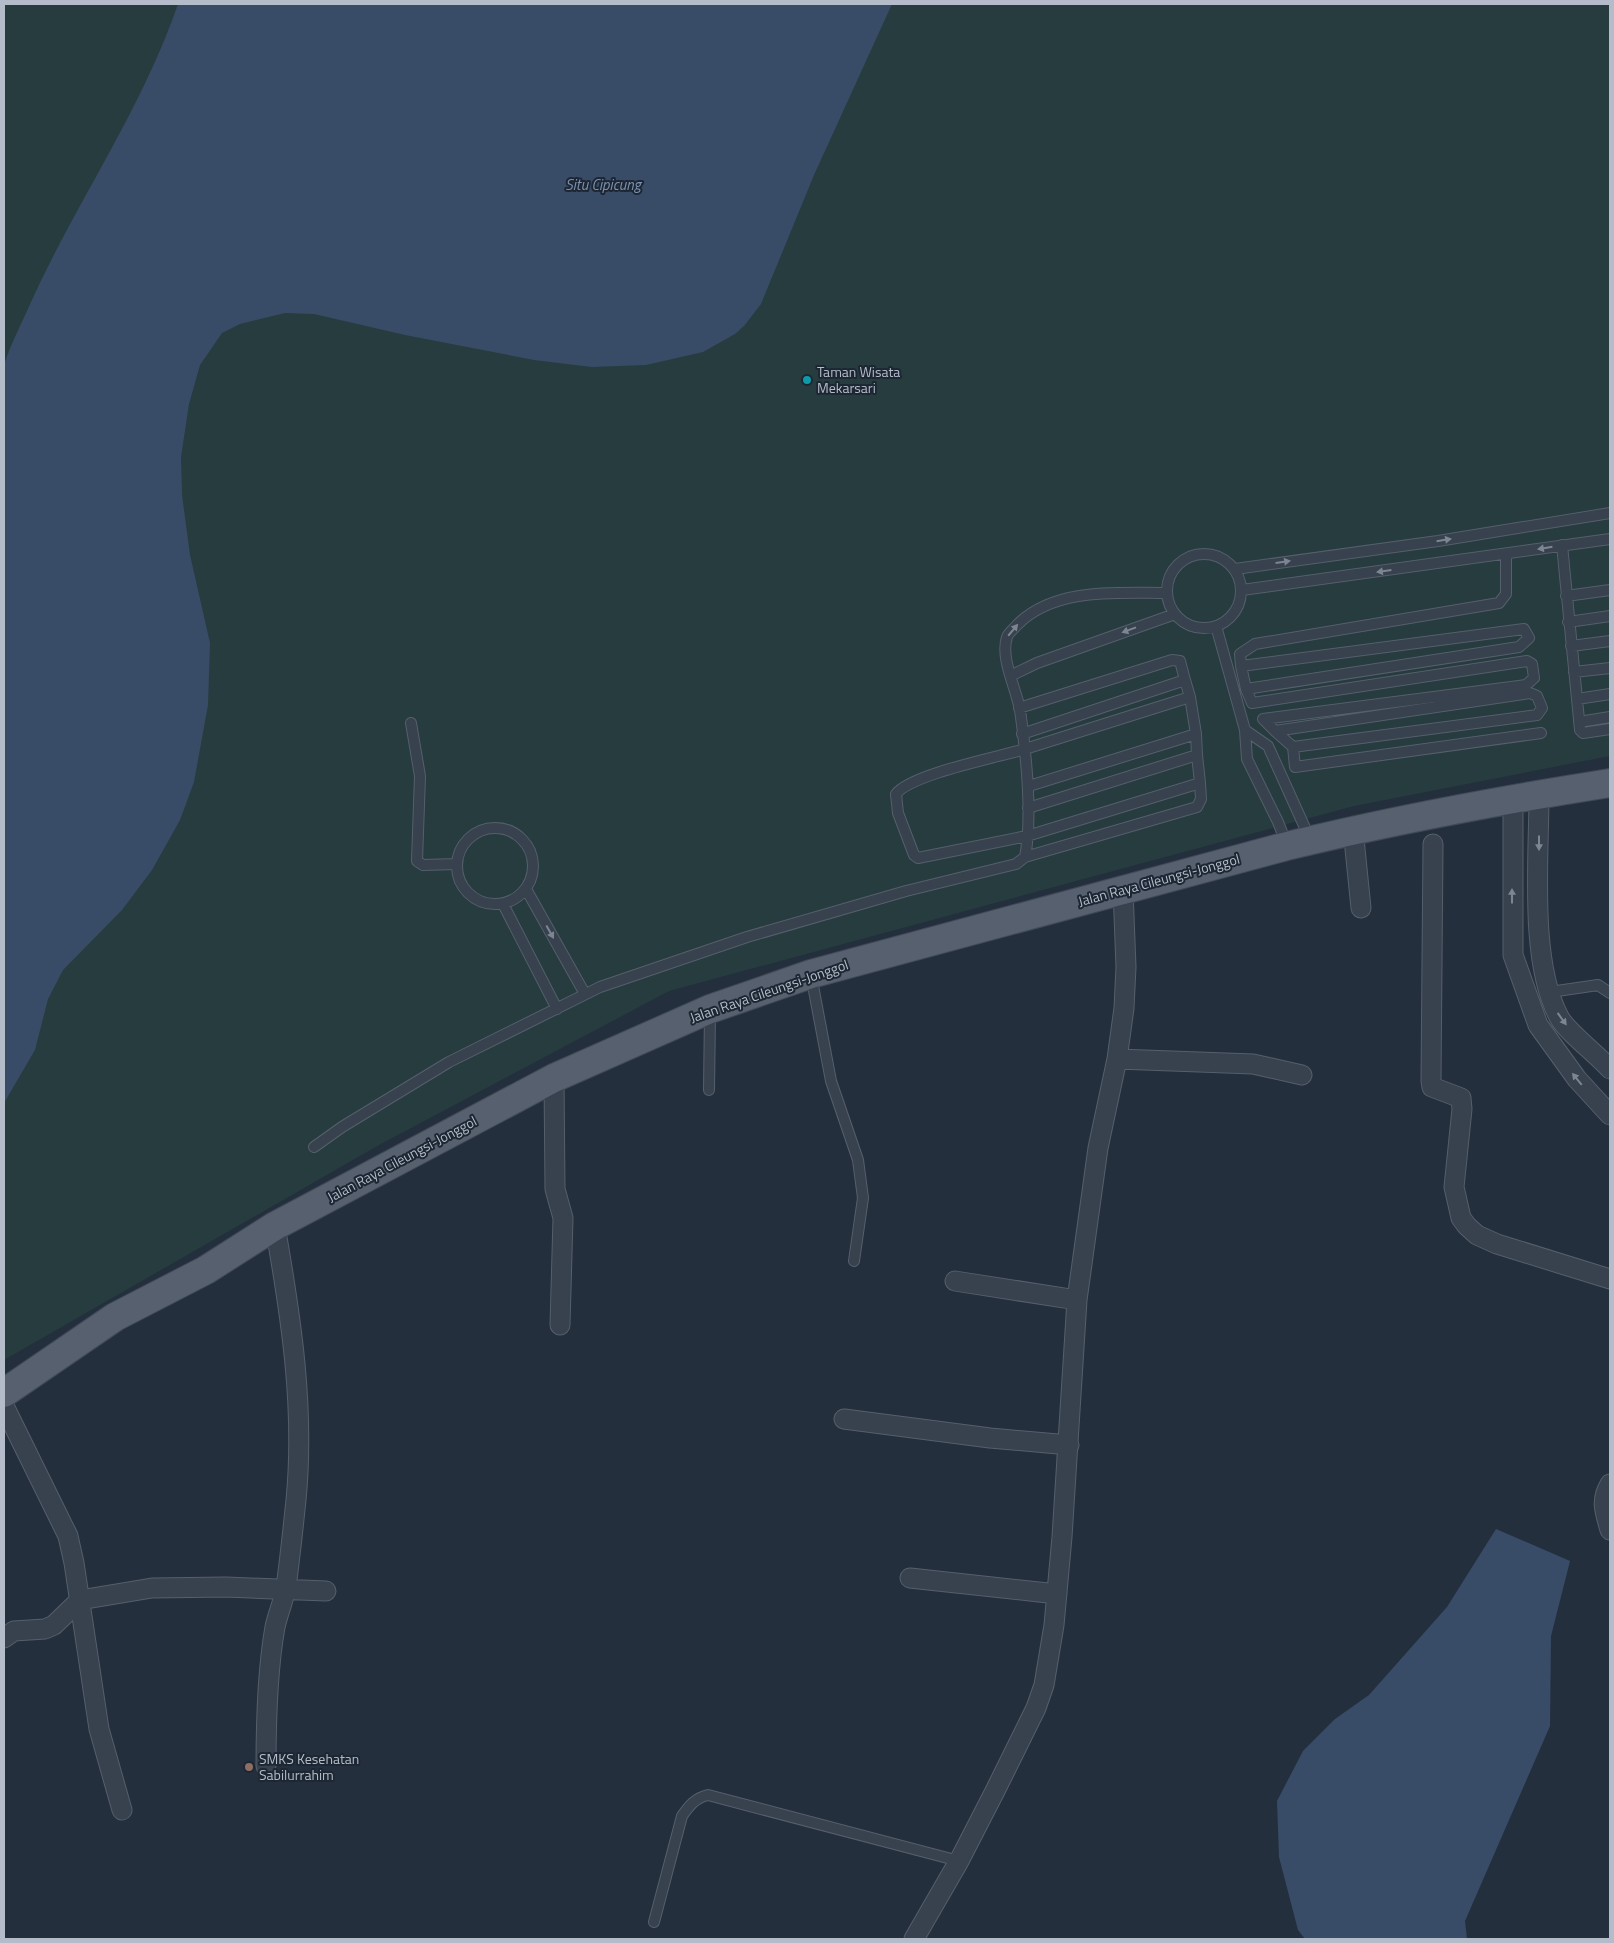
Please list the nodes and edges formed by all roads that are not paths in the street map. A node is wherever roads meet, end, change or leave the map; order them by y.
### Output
1 (1610, 513) edge
2 (1610, 539) edge
3 (1562, 545) junction
4 (1506, 554) junction
5 (1235, 569) junction
6 (1242, 590) junction
7 (1610, 590) edge
8 (1168, 593) junction
9 (1566, 596) junction
10 (1175, 614) junction
11 (1610, 616) edge
12 (1568, 622) junction
13 (1216, 626) junction
14 (1610, 641) edge
15 (1571, 646) junction
16 (1241, 666) junction
17 (1610, 668) edge
18 (1574, 672) junction
19 (1012, 675) junction
20 (1185, 680) junction
21 (1246, 688) junction
22 (1610, 694) edge
23 (1190, 697) junction
24 (1577, 699) junction
25 (1252, 704) junction
26 (1019, 708) junction
27 (1610, 717) edge
28 (1263, 718) junction
29 (1579, 722) junction
30 (411, 723) dead end
31 (1610, 729) edge
32 (1245, 730) junction
33 (1275, 731) junction
34 (1542, 733) dead end
35 (1022, 734) junction
36 (1196, 734) junction
37 (1293, 746) junction
38 (1023, 750) junction
39 (1197, 755) junction
40 (1200, 782) junction
41 (1610, 783) edge
42 (1029, 786) junction
43 (1526, 796) junction
44 (1028, 808) junction
45 (1352, 829) junction
46 (1027, 836) junction
47 (1299, 843) junction
48 (1434, 844) dead end
49 (1025, 857) junction
50 (457, 864) junction
51 (526, 889) junction
52 (1123, 890) junction
53 (503, 904) junction
54 (1361, 908) dead end
55 (811, 974) junction
56 (1550, 992) junction
57 (1610, 993) edge
58 (585, 994) junction
59 (557, 1009) junction
60 (710, 1009) junction
61 (1117, 1059) junction
62 (1610, 1069) edge
63 (1302, 1075) dead end
64 (554, 1078) junction
65 (709, 1090) dead end
66 (1610, 1115) edge
67 (314, 1147) dead end
68 (275, 1226) junction
69 (854, 1261) dead end
70 (1610, 1279) edge
71 (955, 1281) dead end
72 (1078, 1300) junction
73 (560, 1325) dead end
74 (4, 1393) edge
75 (4, 1406) edge
76 (844, 1419) dead end
77 (1069, 1445) junction
78 (1610, 1484) edge
79 (1610, 1530) edge
80 (910, 1578) dead end
81 (286, 1588) junction
82 (326, 1591) dead end
83 (1057, 1594) junction
84 (80, 1600) junction
85 (4, 1638) edge
86 (266, 1766) dead end
87 (122, 1810) dead end
88 (959, 1861) junction
89 (654, 1922) dead end
90 (914, 1939) edge

5 -> 1 lane
2 - 3 lane
3 -> 4 lane
3 - 9 lane
4 -> 6 lane
4 - 16 lane
5 - 6 lane
5 - 8 lane
6 - 13 lane
7 - 9 lane
8 - 10 lane
19 -> 8 lane
9 - 12 lane
10 - 13 lane
10 -> 19 lane
11 - 12 lane
12 - 15 lane
13 - 32 lane
14 - 15 lane
15 - 18 lane
16 - 21 lane
16 - 21 lane
17 - 18 lane
18 - 24 lane
19 - 26 lane
20 - 23 lane
20 - 26 lane
20 - 35 lane
21 - 25 lane
22 - 24 lane
23 - 36 lane
23 - 38 lane
24 - 29 lane
25 - 28 lane
25 - 28 lane
26 - 35 lane
27 - 29 lane
28 - 33 lane
29 - 31 lane
30 - 50 lane
32 - 47 lane
32 - 47 lane
33 - 37 lane
33 - 37 lane
34 - 37 lane
35 - 38 lane
36 - 39 lane
36 - 42 lane
38 - 42 lane
38 - 46 lane
39 - 40 lane
39 - 44 lane
40 - 46 lane
40 - 49 lane
41 - 43 main road, Jalan Raya Cileungsi-Jonggol
42 - 44 lane
43 - 45 main road, Jalan Raya Cileungsi-Jonggol
43 -> 56 street
66 -> 43 street
44 - 46 lane
45 - 47 main road, Jalan Raya Cileungsi-Jonggol
45 - 54 street
46 - 49 lane
47 - 52 main road, Jalan Raya Cileungsi-Jonggol
48 - 70 street
49 - 58 lane
50 - 51 lane
50 - 53 lane
51 - 53 lane
51 -> 58 lane
52 - 55 main road, Jalan Raya Cileungsi-Jonggol
52 - 61 street
53 - 59 lane
55 - 60 main road, Jalan Raya Cileungsi-Jonggol
55 - 69 lane
56 - 57 lane
56 -> 62 street
58 - 59 lane
59 - 67 lane
60 - 64 main road, Jalan Raya Cileungsi-Jonggol
60 - 65 lane
61 - 63 street
61 - 72 street
64 - 68 main road, Jalan Raya Cileungsi-Jonggol
64 - 73 street
68 - 74 main road, Jalan Raya Cileungsi-Jonggol
68 - 81 street
71 - 72 street
72 - 77 street
75 - 84 street
76 - 77 street
77 - 83 street
78 - 79 street
80 - 83 street
81 - 82 street
81 - 84 street
81 - 86 street
83 - 88 street
84 - 85 street
84 - 87 street
88 - 89 lane
88 - 90 street

